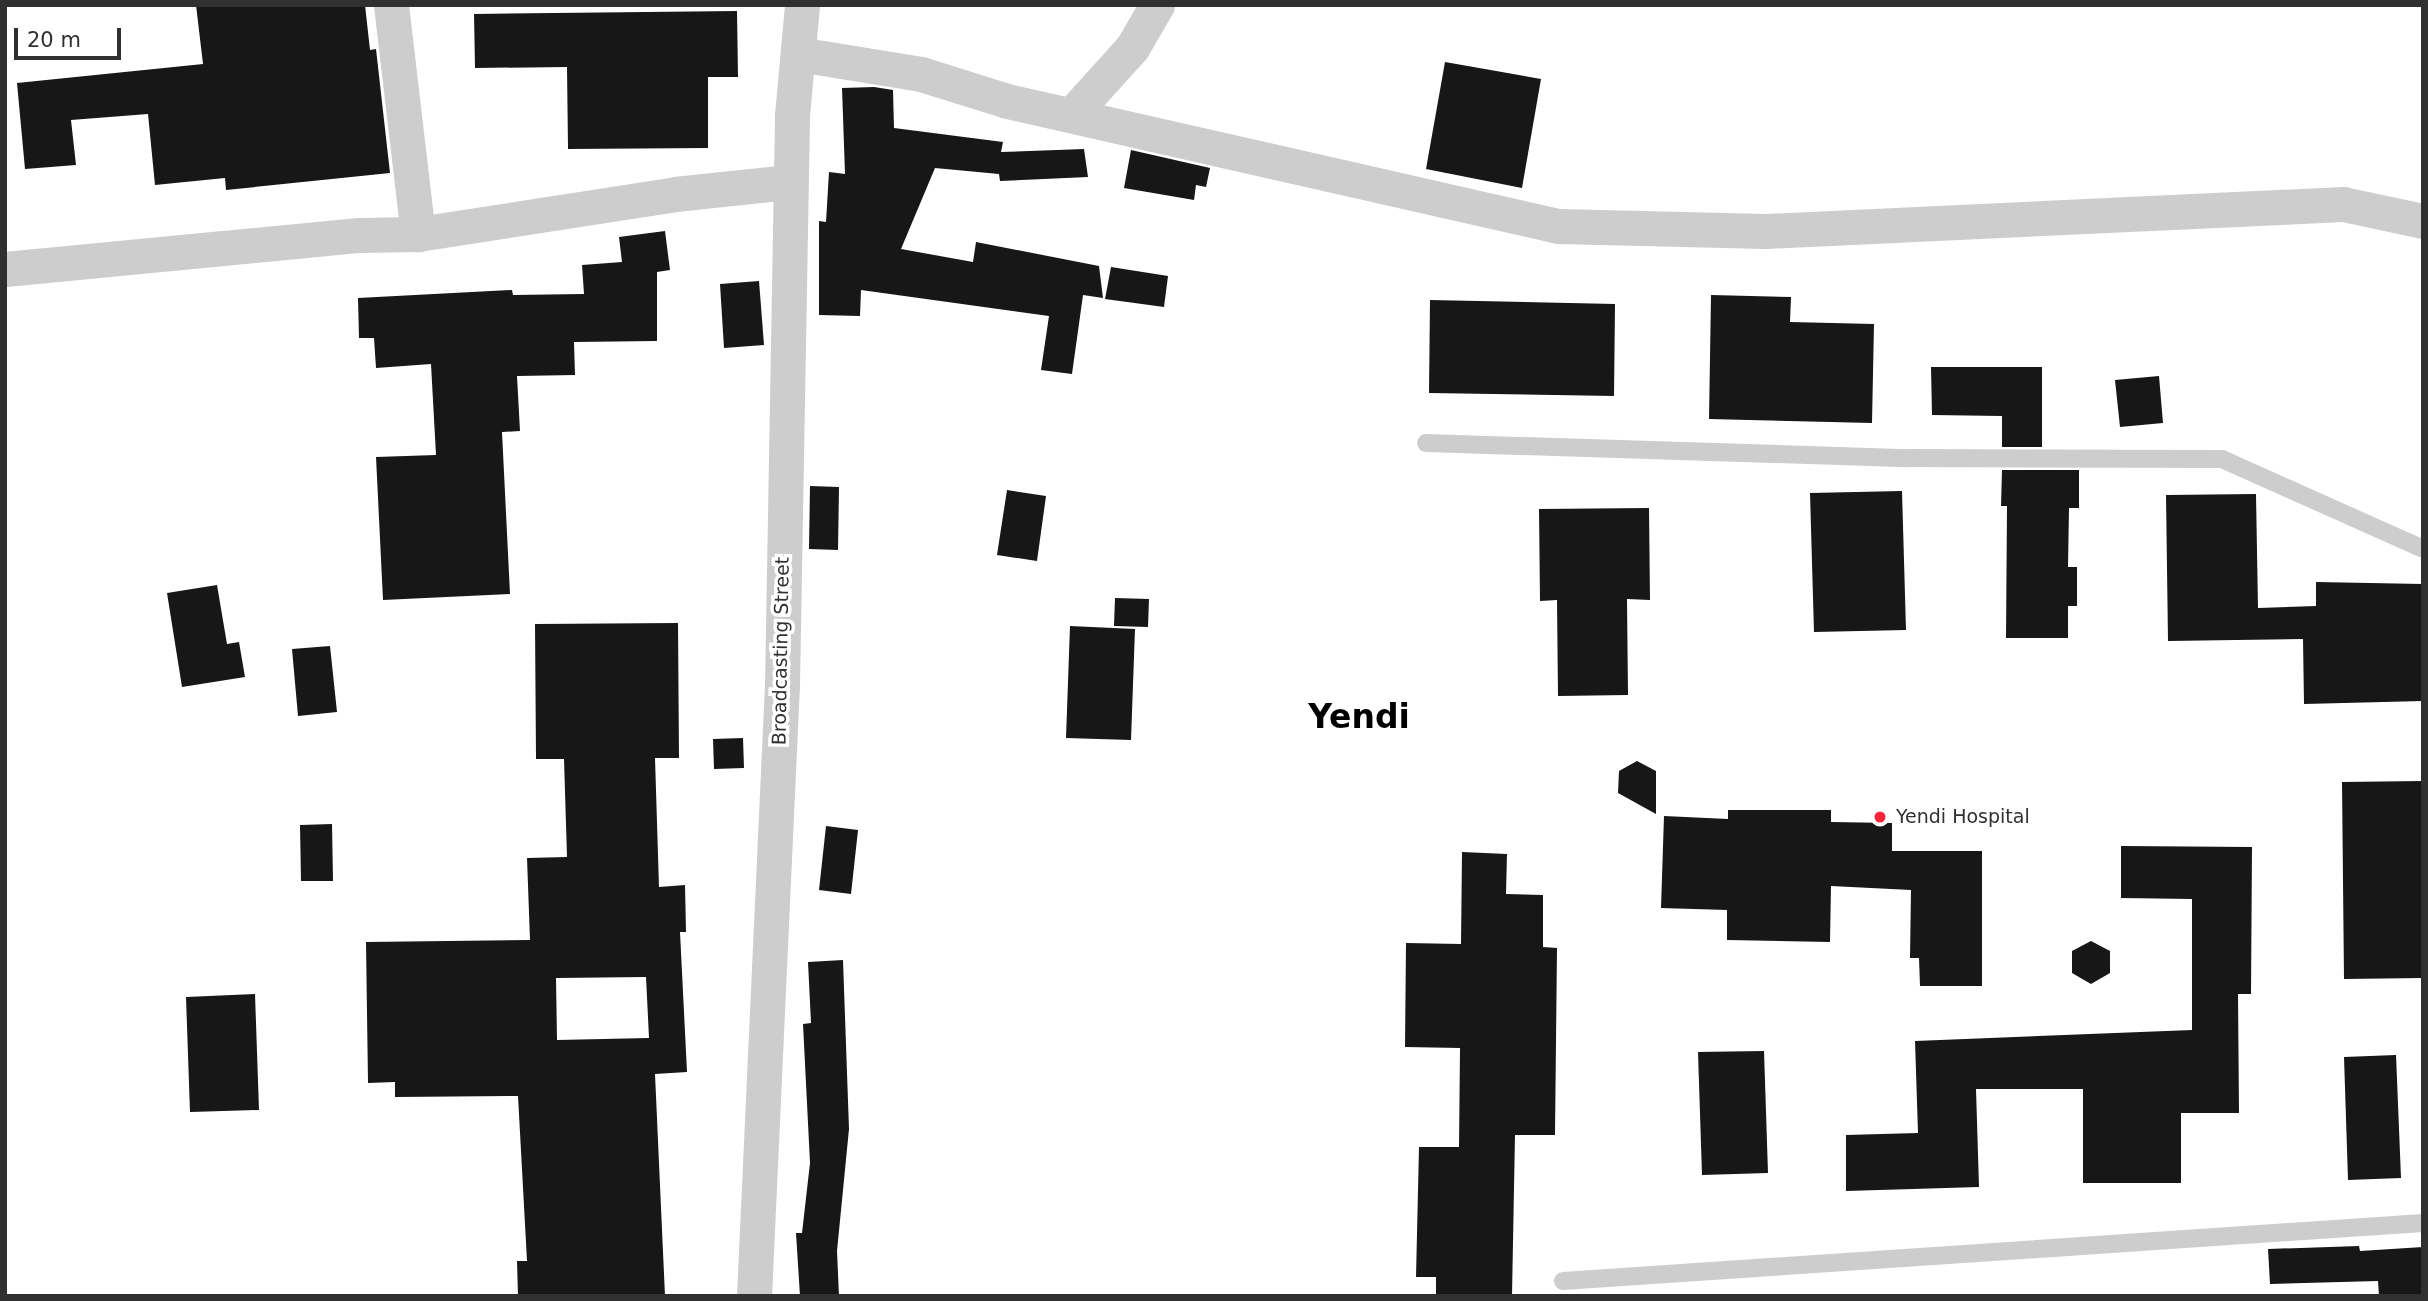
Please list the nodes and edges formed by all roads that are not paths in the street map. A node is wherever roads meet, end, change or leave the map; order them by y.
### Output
1 (391, 5) edge
2 (802, 5) edge
3 (1157, 5) edge
4 (798, 54) junction
5 (1073, 113) junction
6 (790, 182) junction
7 (2423, 221) edge
8 (418, 234) junction
9 (5, 269) edge
10 (1426, 443) dead end
11 (2423, 549) edge
12 (2423, 1223) edge
13 (1563, 1281) dead end
14 (754, 1296) edge

1 - 8 street
2 - 4 street, Broadcasting Street
3 - 5 street
4 - 5 street
4 - 6 street, Broadcasting Street
5 - 7 street
6 - 8 street
6 - 14 street, Broadcasting Street
8 - 9 street
10 - 11 lane
12 - 13 lane

